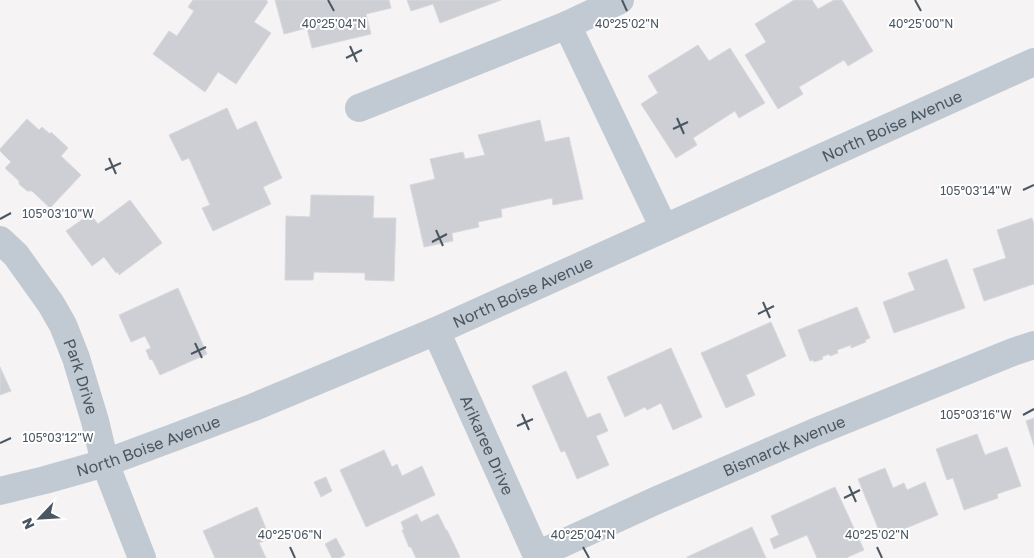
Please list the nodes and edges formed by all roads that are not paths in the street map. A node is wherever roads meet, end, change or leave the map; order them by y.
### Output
1 (620, 0) edge
2 (567, 24) junction
3 (1034, 62) edge
4 (358, 108) dead end
5 (664, 228) junction
6 (0, 240) edge
7 (436, 331) junction
8 (1034, 345) edge
9 (105, 463) junction
10 (0, 491) edge
11 (538, 556) edge
12 (142, 558) edge

1 - 2 street
2 - 4 street
2 - 5 street
3 - 5 street, North Boise Avenue
5 - 7 street, North Boise Avenue
6 - 9 street, Park Drive
7 - 9 street, North Boise Avenue
7 - 11 street, Arikaree Drive
8 - 11 street, Bismarck Avenue
9 - 10 street, North Boise Avenue
9 - 12 street, Park Drive

